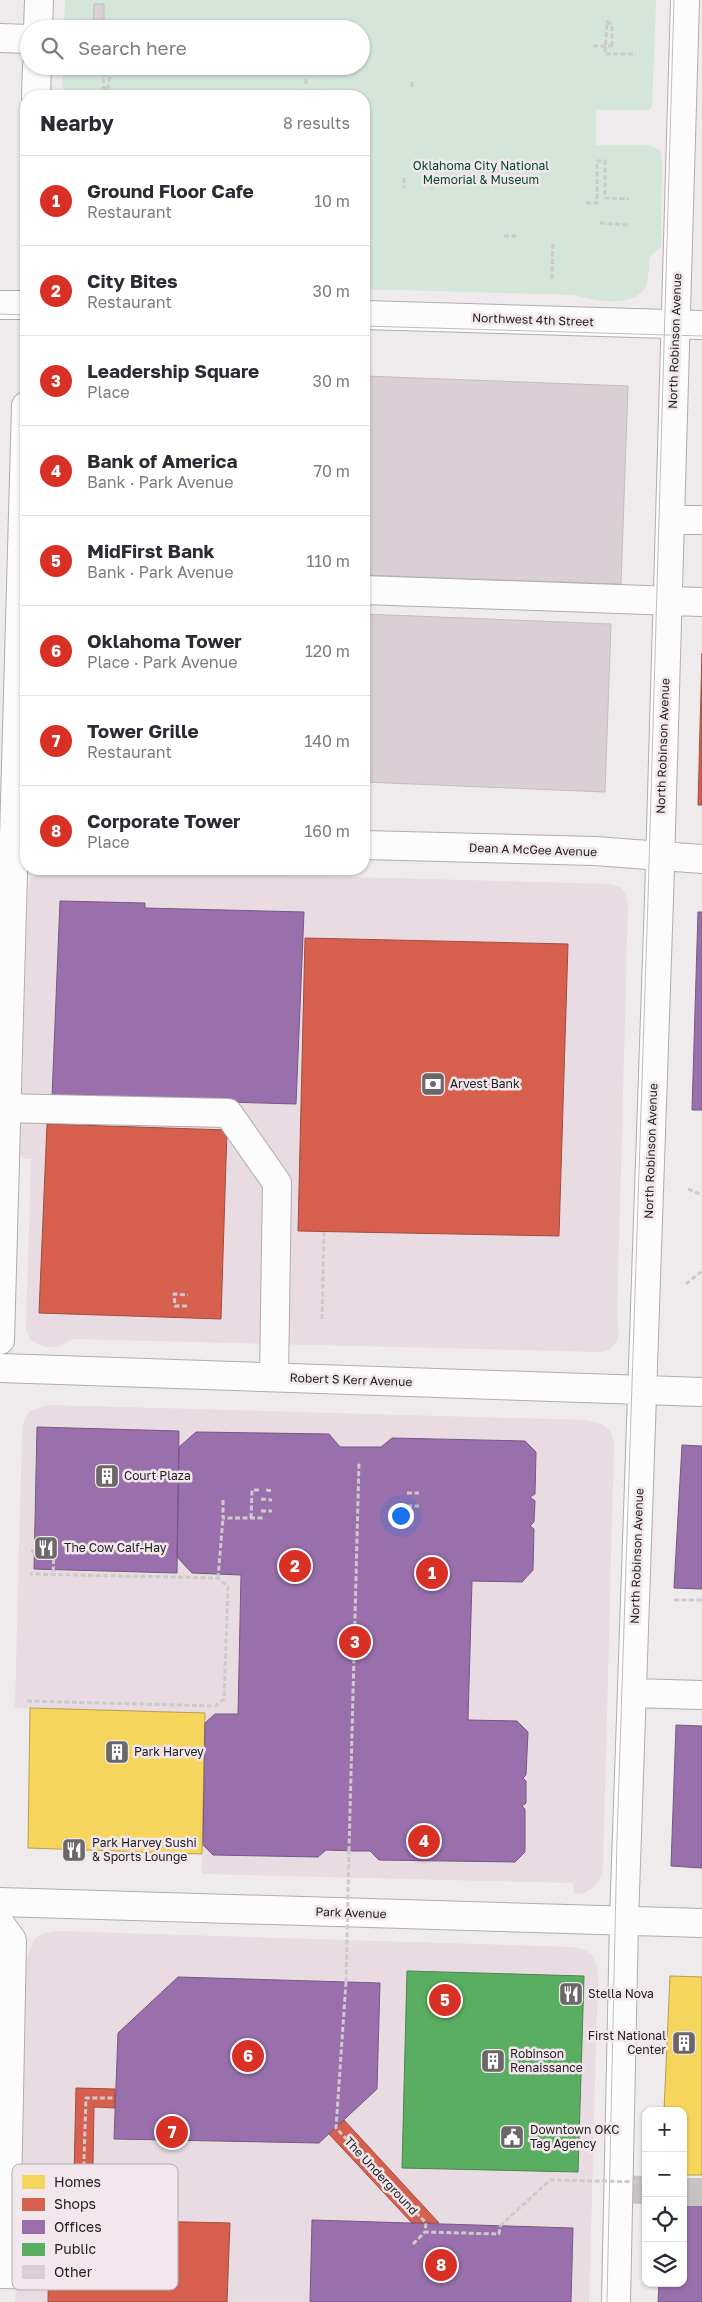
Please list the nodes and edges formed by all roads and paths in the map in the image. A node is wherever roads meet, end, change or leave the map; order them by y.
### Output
1 (39, 0) edge
2 (685, 0) edge
3 (38, 20) edge
4 (0, 38) edge
5 (20, 39) edge
6 (593, 46) dead end
7 (636, 54) dead end
8 (37, 75) edge
9 (104, 75) edge
10 (110, 75) edge
11 (306, 79) dead end
12 (412, 82) dead end
13 (306, 86) dead end
14 (412, 89) dead end
15 (36, 90) edge
16 (108, 90) edge
17 (108, 90) edge
18 (432, 173) dead end
19 (404, 178) dead end
20 (404, 188) dead end
21 (432, 189) dead end
22 (629, 199) dead end
23 (586, 203) dead end
24 (600, 223) dead end
25 (629, 225) dead end
26 (504, 236) dead end
27 (516, 236) dead end
28 (553, 241) dead end
29 (552, 279) dead end
30 (0, 304) edge
31 (20, 305) edge
32 (370, 315) edge
33 (689, 325) edge
34 (20, 509) edge
35 (670, 520) junction
36 (702, 520) edge
37 (16, 578) edge
38 (370, 590) edge
39 (668, 601) junction
40 (702, 602) edge
41 (13, 838) edge
42 (370, 845) edge
43 (660, 856) junction
44 (702, 859) edge
45 (3, 1108) edge
46 (688, 1189) dead end
47 (702, 1195) edge
48 (324, 1232) dead end
49 (702, 1271) edge
50 (686, 1284) dead end
51 (188, 1295) dead end
52 (187, 1306) dead end
53 (322, 1319) dead end
54 (0, 1340) edge
55 (0, 1368) edge
56 (274, 1377) junction
57 (643, 1391) junction
58 (702, 1392) edge
59 (359, 1461) dead end
60 (260, 1490) dead end
61 (266, 1490) dead end
62 (273, 1491) dead end
63 (407, 1493) dead end
64 (419, 1493) dead end
65 (261, 1499) dead end
66 (222, 1500) dead end
67 (272, 1500) dead end
68 (407, 1506) dead end
69 (419, 1506) dead end
70 (261, 1511) dead end
71 (272, 1511) dead end
72 (222, 1518) junction
73 (251, 1518) junction
74 (265, 1518) dead end
75 (31, 1551) dead end
76 (30, 1574) dead end
77 (53, 1575) junction
78 (218, 1578) junction
79 (674, 1600) dead end
80 (702, 1600) edge
81 (632, 1693) junction
82 (702, 1695) edge
83 (27, 1701) dead end
84 (0, 1902) edge
85 (624, 1921) junction
86 (702, 1923) edge
87 (0, 1924) edge
88 (115, 2098) dead end
89 (84, 2164) edge
90 (642, 2182) edge
91 (425, 2232) junction
92 (413, 2244) dead end
93 (0, 2256) edge
94 (616, 2302) edge

1 - 3 street
2 - 33 street, North Robinson Avenue
4 - 5 street
6 - 7 path, bridge
8 - 15 street
9 - 17 path, bridge
10 - 16 path, bridge
11 - 13 path
12 - 14 path
18 - 21 path
19 - 20 path
22 - 23 path
24 - 25 path
26 - 27 path
28 - 29 path
30 - 31 street
32 - 33 street, Northwest 4th Street
33 - 35 street, North Robinson Avenue
34 - 37 street
35 - 36 street
35 - 39 street, North Robinson Avenue
37 - 41 street
38 - 39 street
39 - 40 street
39 - 43 street, North Robinson Avenue
41 - 45 street
42 - 43 street, Dean A McGee Avenue
43 - 44 street, Dean A McGee Avenue
43 - 57 street, North Robinson Avenue
45 - 54 street
45 - 56 street
46 - 47 path
48 - 53 path
49 - 50 path
51 - 52 path
55 - 56 street, Robert S Kerr Avenue
56 - 57 street, Robert S Kerr Avenue
57 - 58 street, Robert S Kerr Avenue
57 - 81 street, North Robinson Avenue
59 - 91 path, The Underground, bridge
60 - 73 path
61 - 62 path
63 - 64 path
65 - 67 path
66 - 72 path
68 - 69 path
70 - 71 path
72 - 73 path
72 - 78 path
73 - 74 path
75 - 77 path
76 - 77 path
77 - 78 path
78 - 83 path
79 - 80 path
81 - 82 street
81 - 85 street, North Robinson Avenue
84 - 85 street, Park Avenue
85 - 86 street, Park Avenue
85 - 94 street, North Robinson Avenue
87 - 93 street
88 - 89 path
90 - 91 path, bridge
91 - 92 path

